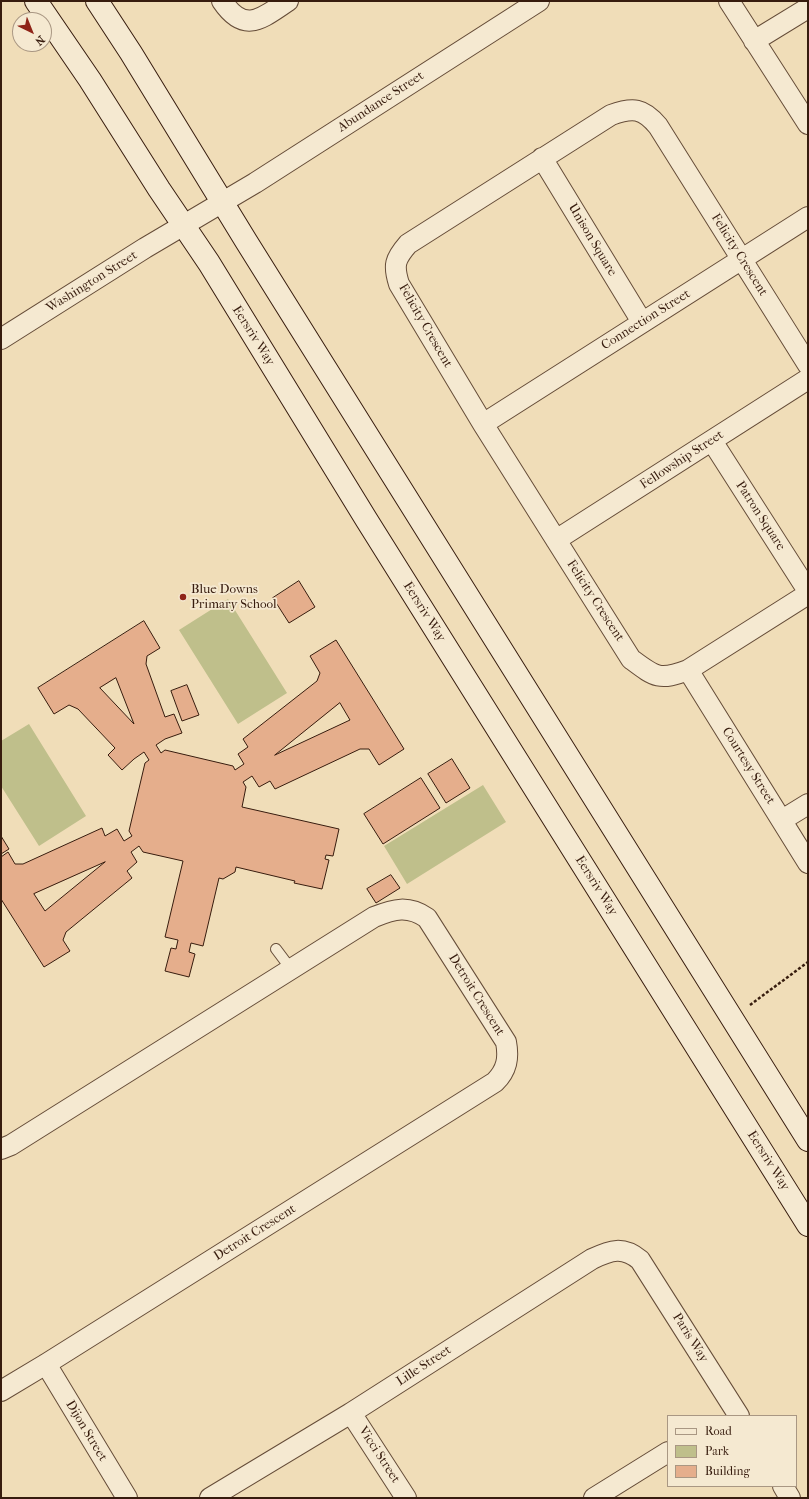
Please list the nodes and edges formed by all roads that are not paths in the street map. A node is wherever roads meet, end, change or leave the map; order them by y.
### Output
1 (36, 1) edge
2 (97, 1) edge
3 (222, 1) edge
4 (288, 1) edge
5 (539, 1) edge
6 (729, 1) edge
7 (808, 8) edge
8 (754, 41) junction
9 (808, 124) edge
10 (542, 158) junction
11 (223, 202) junction
12 (808, 217) edge
13 (183, 226) junction
14 (742, 260) junction
15 (642, 322) junction
16 (1, 339) edge
17 (808, 365) edge
18 (808, 379) edge
19 (483, 424) junction
20 (712, 441) junction
21 (556, 540) junction
22 (808, 592) edge
23 (688, 670) junction
24 (808, 804) edge
25 (782, 820) junction
26 (808, 862) edge
27 (276, 949) dead end
28 (291, 969) junction
29 (808, 1140) edge
30 (1, 1149) edge
31 (808, 1225) edge
32 (640, 1260) joint
33 (46, 1364) junction
34 (1, 1390) edge
35 (351, 1413) junction
36 (734, 1414) edge
37 (667, 1453) edge
38 (784, 1487) edge
39 (127, 1498) edge
40 (210, 1498) edge
41 (406, 1498) edge
42 (594, 1498) edge
43 (790, 1498) edge

1 - 13 main road, Eersriv Way
2 - 11 main road
3 - 4 street
5 - 11 street, Abundance Street
6 - 8 street
7 - 8 street
8 - 9 street
10 - 14 street, Felicity Crescent
10 - 15 street, Unison Square
10 - 19 street, Felicity Crescent
11 - 13 street, Abundance Street
11 - 29 main road
12 - 14 street, Connection Street
13 - 16 street, Washington Street
13 - 31 main road, Eersriv Way
14 - 15 street, Connection Street
14 - 17 street, Felicity Crescent
15 - 19 street, Connection Street
18 - 20 street, Fellowship Street
19 - 21 street, Felicity Crescent
20 - 21 street, Fellowship Street
20 - 22 street, Patron Square
21 - 23 street, Felicity Crescent
22 - 23 street, Felicity Crescent
23 - 25 street, Courtesy Street
24 - 25 street
25 - 26 street, Courtesy Street
27 - 28 lane
28 - 30 street, Detroit Crescent
28 - 33 street, Detroit Crescent
32 - 35 street, Lille Street
32 - 36 street, Paris Way
33 - 34 street, Detroit Crescent
33 - 39 street, Dijon Street
35 - 40 street, Lille Street
35 - 41 street, Vicci Street
37 - 42 street
38 - 43 street

